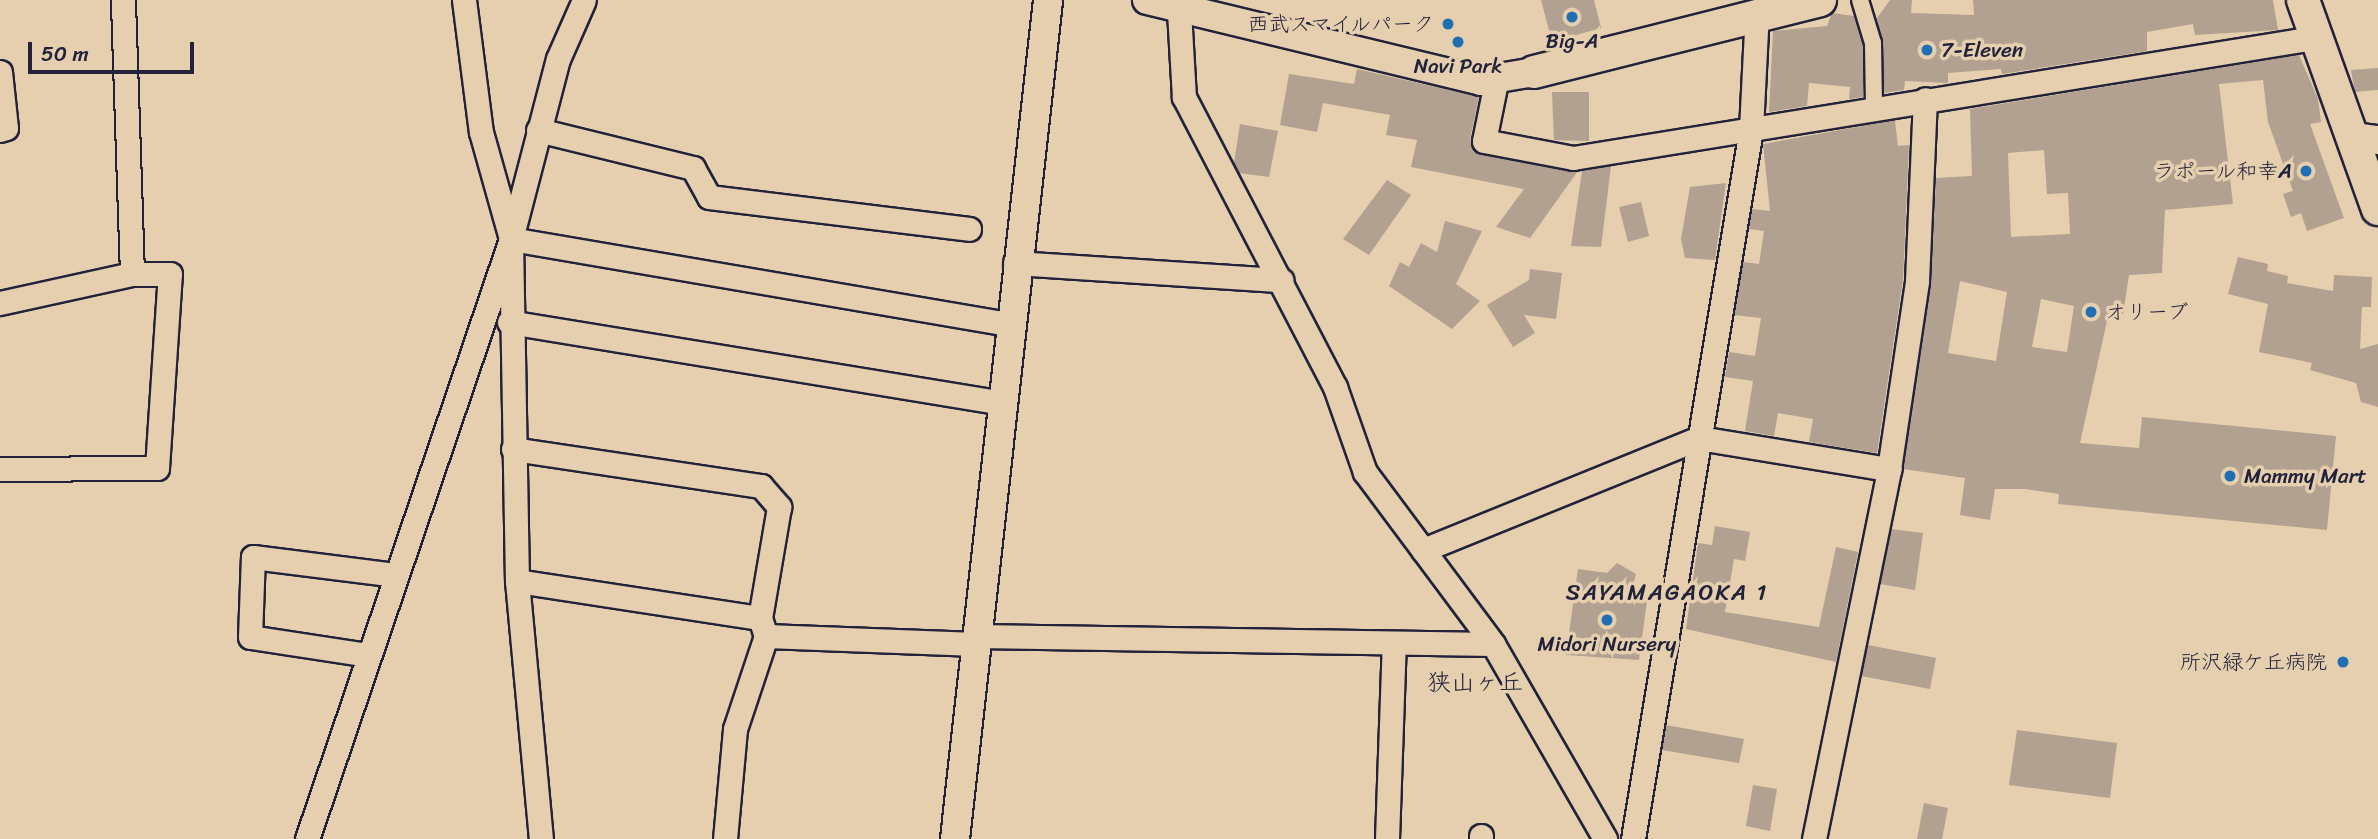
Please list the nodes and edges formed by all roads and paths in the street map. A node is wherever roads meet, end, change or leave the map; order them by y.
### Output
1 (123, 0) edge
2 (464, 0) edge
3 (584, 0) edge
4 (1048, 0) edge
5 (1147, 0) edge
6 (1820, 0) edge
7 (1860, 0) edge
8 (2303, 0) edge
9 (1180, 11) junction
10 (1757, 11) junction
11 (2314, 38) junction
12 (0, 72) edge
13 (1534, 72) joint
14 (1496, 82) junction
15 (1925, 99) junction
16 (1874, 107) junction
17 (1751, 129) junction
18 (0, 130) edge
19 (538, 130) junction
20 (2366, 139) edge
21 (2378, 209) edge
22 (968, 229) dead end
23 (511, 239) junction
24 (1015, 263) junction
25 (132, 275) junction
26 (1281, 280) junction
27 (0, 303) edge
28 (509, 322) junction
29 (1008, 324) junction
30 (1000, 402) junction
31 (1699, 438) junction
32 (513, 449) junction
33 (1889, 469) junction
34 (0, 470) edge
35 (1423, 550) junction
36 (395, 575) junction
37 (517, 581) junction
38 (763, 627) junction
39 (976, 640) junction
40 (1394, 643) junction
41 (1493, 645) junction
42 (369, 655) junction
43 (307, 839) edge
44 (541, 839) edge
45 (725, 839) edge
46 (956, 839) edge
47 (1387, 839) edge
48 (1605, 839) edge
49 (1633, 839) edge
50 (1814, 839) edge

1 - 25 street
2 - 23 street
3 - 19 street
4 - 24 street
5 - 9 street
6 - 10 main road
7 - 16 street
8 - 11 main road
9 - 14 street
9 - 26 street
10 - 13 main road
10 - 17 street
11 - 15 street
11 - 20 main road
12 - 18 street
13 - 14 street
14 - 17 street
15 - 16 street
15 - 33 street
16 - 17 street
17 - 31 street
19 - 22 street
19 - 23 street
20 - 21 main road
23 - 28 street
23 - 29 street
23 - 36 street
24 - 26 street
24 - 29 street
25 - 27 street
25 - 34 street
26 - 35 street
28 - 30 street
28 - 32 street
29 - 30 street
30 - 39 street
31 - 33 street
31 - 35 street
31 - 49 street
32 - 37 street
32 - 38 street
33 - 50 street
35 - 41 street
36 - 42 street
36 - 42 street
37 - 38 street
37 - 44 street
38 - 39 street
38 - 45 street
39 - 40 street
39 - 46 street
40 - 41 street
40 - 47 street
41 - 48 street
42 - 43 street

